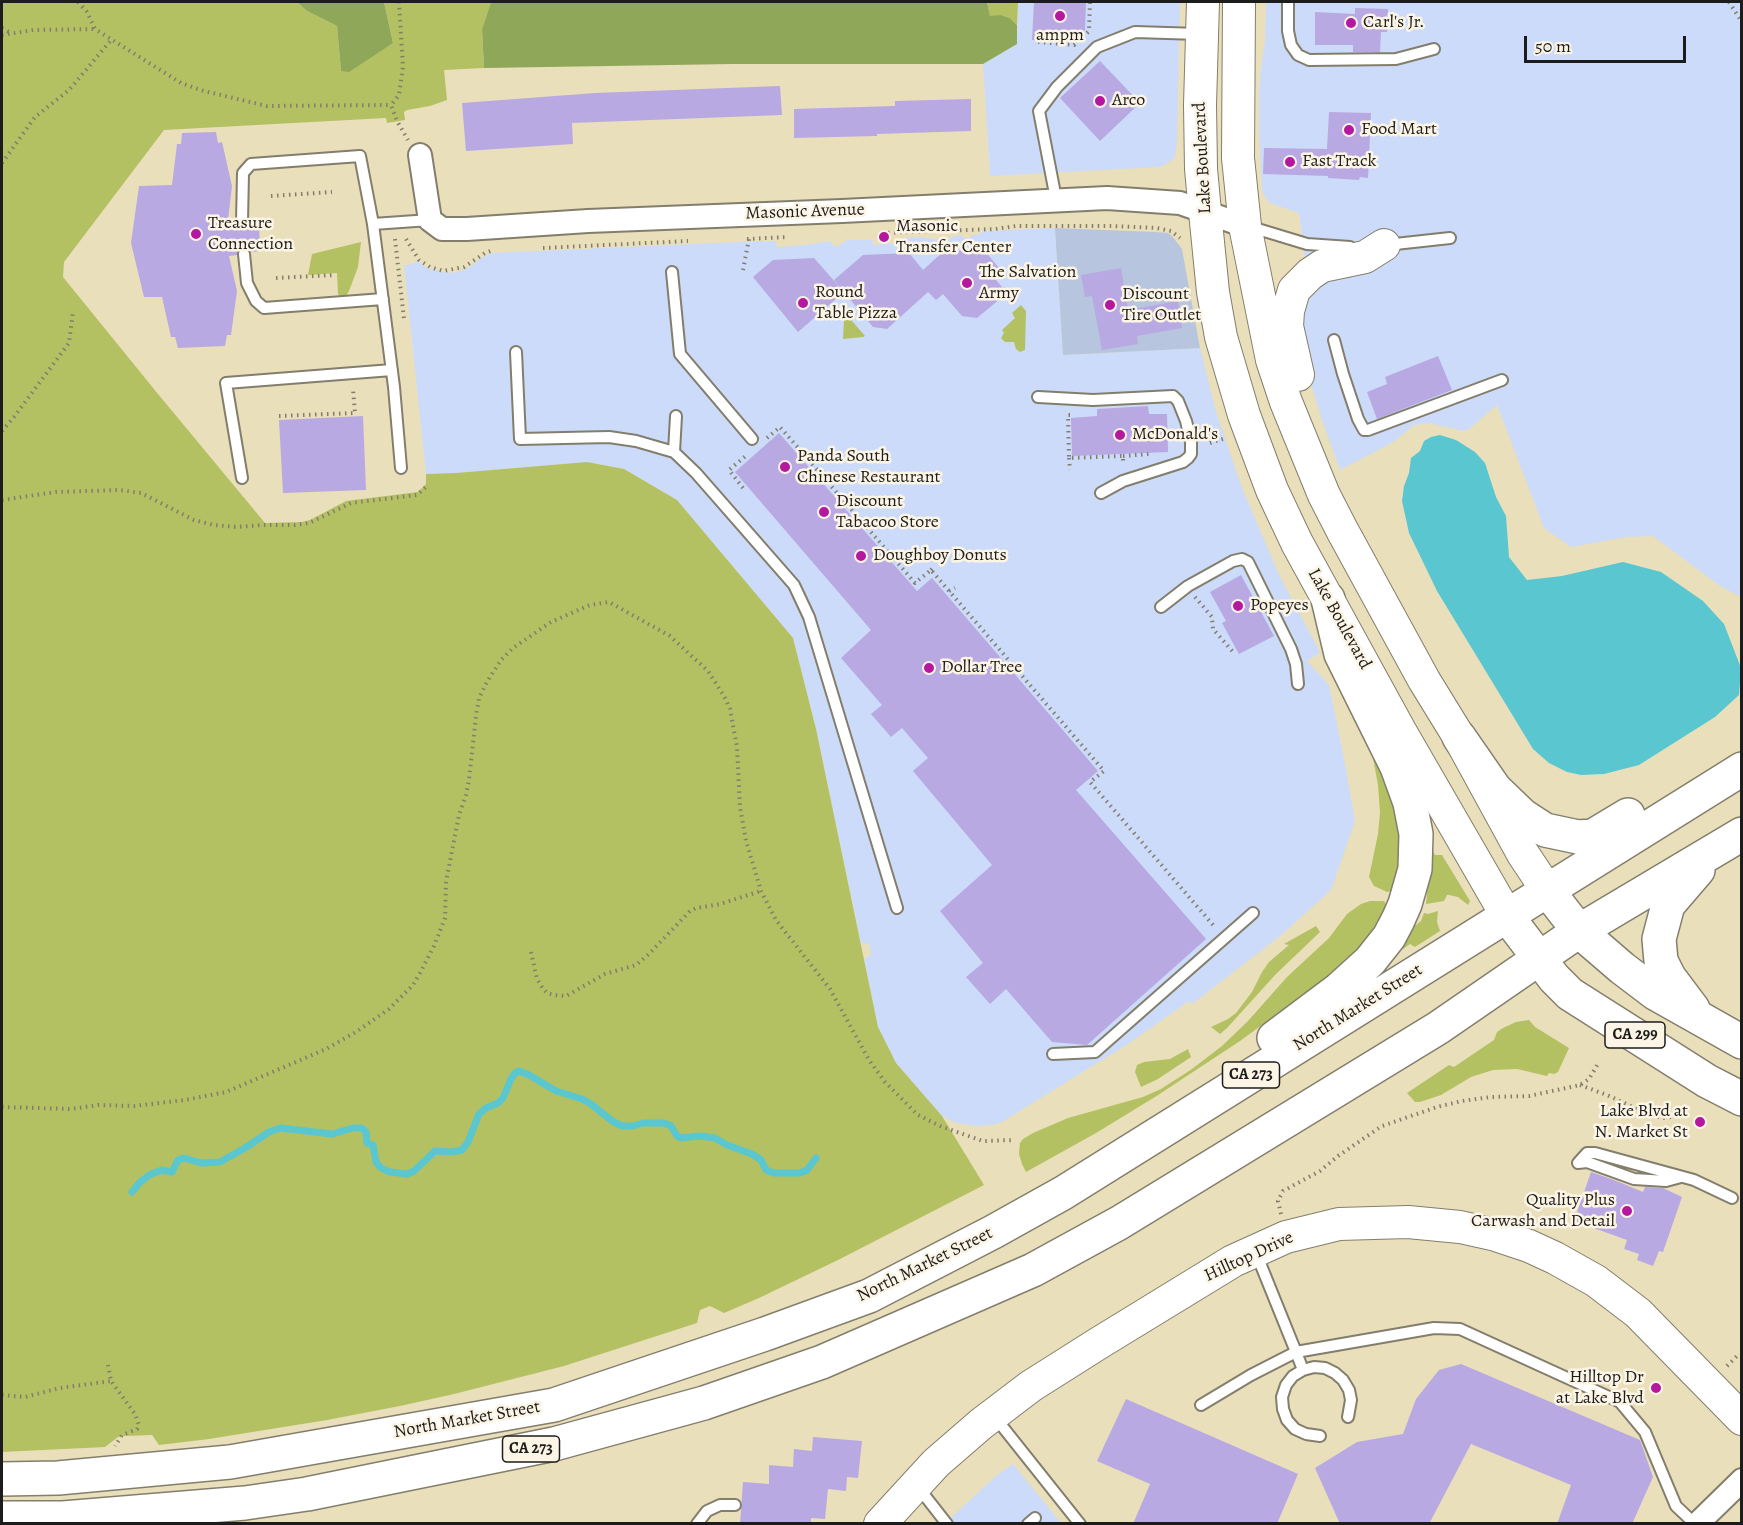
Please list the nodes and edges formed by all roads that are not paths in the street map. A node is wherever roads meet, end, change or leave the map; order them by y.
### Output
1 (1203, 2) edge
2 (1222, 2) edge
3 (1239, 2) edge
4 (1288, 2) edge
5 (1202, 34) junction
6 (1434, 49) dead end
7 (1238, 60) junction
8 (420, 155) road end
9 (1056, 200) junction
10 (1205, 212) junction
11 (430, 220) junction
12 (242, 222) dead end
13 (372, 224) junction
14 (1245, 225) junction
15 (1450, 238) dead end
16 (1383, 245) junction
17 (244, 254) dead end
18 (672, 272) dead end
19 (383, 299) junction
20 (1334, 340) dead end
21 (516, 352) dead end
22 (392, 370) junction
23 (1502, 380) dead end
24 (1038, 397) dead end
25 (676, 416) dead end
26 (752, 439) dead end
27 (674, 452) junction
28 (1312, 466) junction
29 (401, 468) dead end
30 (243, 478) dead end
31 (1101, 493) dead end
32 (1280, 509) junction
33 (1328, 599) junction
34 (1161, 607) dead end
35 (1424, 680) junction
36 (1298, 684) dead end
37 (1459, 738) junction
38 (1742, 757) edge
39 (1742, 769) edge
40 (1733, 838) edge
41 (1547, 890) junction
42 (897, 909) dead end
43 (1253, 913) dead end
44 (1507, 916) junction
45 (1580, 931) junction
46 (1538, 958) junction
47 (1700, 1017) junction
48 (1742, 1042) edge
49 (1053, 1054) dead end
50 (1742, 1099) edge
51 (1578, 1163) dead end
52 (1732, 1198) dead end
53 (993, 1232) junction
54 (1255, 1250) junction
55 (1296, 1352) junction
56 (1304, 1370) junction
57 (1202, 1405) dead end
58 (993, 1414) junction
59 (1348, 1417) dead end
60 (1742, 1419) edge
61 (1320, 1436) dead end
62 (2, 1479) edge
63 (1742, 1480) edge
64 (916, 1484) junction
65 (735, 1505) dead end
66 (2, 1518) edge
67 (697, 1524) edge
68 (880, 1524) edge
69 (947, 1524) edge
70 (1080, 1524) edge
71 (1696, 1524) edge

1 - 5 main road, Lake Boulevard
2 - 7 main road
3 - 7 main road, Lake Boulevard
4 - 6 lane
5 - 9 lane
5 - 10 main road, Lake Boulevard
7 - 14 main road, Lake Boulevard
8 - 11 street
9 - 10 street, Masonic Avenue
9 - 11 street, Masonic Avenue
10 - 14 street, Masonic Avenue
10 - 32 main road, Lake Boulevard
11 - 13 lane
12 - 13 lane
13 - 19 lane
14 - 16 lane
14 - 28 main road, Lake Boulevard
15 - 16 lane
16 - 28 main road
17 - 19 lane
18 - 26 lane
19 - 22 lane
20 - 23 lane
21 - 27 lane
22 - 29 lane
22 - 30 lane
24 - 31 lane
25 - 27 lane
27 - 42 lane
28 - 35 main road, Lake Boulevard
32 - 33 main road, Lake Boulevard
32 - 35 main road
33 - 44 main road, Lake Boulevard
33 - 53 main road
34 - 36 lane
35 - 37 main road, Lake Boulevard
37 - 38 main road
37 - 41 main road, Lake Boulevard
39 - 41 main road, North Market Street / CA 273
40 - 45 main road, CA 273
40 - 47 main road
41 - 44 main road, North Market Street / CA 273
41 - 45 main road, Lake Boulevard / CA 299
43 - 49 lane
44 - 46 main road, Lake Boulevard
44 - 53 main road, North Market Street / CA 273
45 - 46 main road, CA 273
45 - 47 main road, Lake Boulevard / CA 299
46 - 50 main road, Lake Boulevard / CA 299
46 - 66 main road, CA 273
47 - 48 main road, Lake Boulevard / CA 299
51 - 52 lane
53 - 62 main road, North Market Street / CA 273
54 - 55 lane
54 - 58 main road, Hilltop Drive
54 - 60 main road, Hilltop Drive
55 - 56 lane
55 - 57 lane
55 - 71 lane
56 - 59 lane
56 - 61 lane
58 - 64 main road, Hilltop Drive
58 - 70 lane
63 - 71 street
64 - 68 main road, Hilltop Drive
64 - 69 lane
65 - 67 lane

